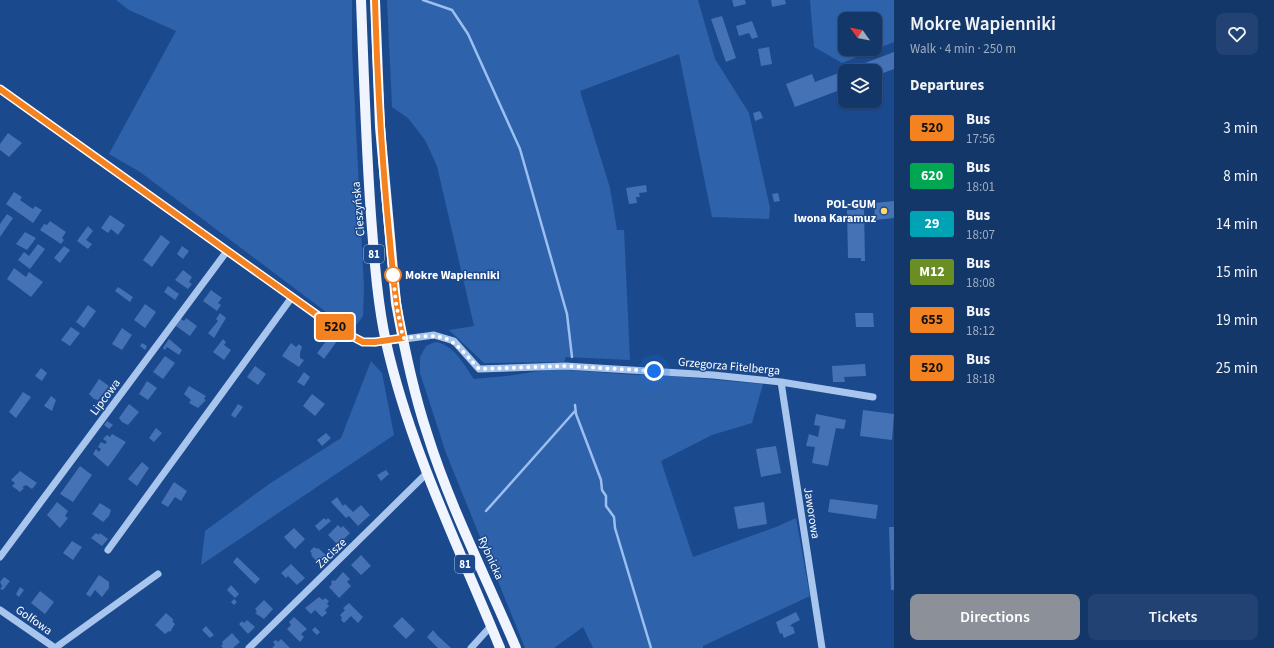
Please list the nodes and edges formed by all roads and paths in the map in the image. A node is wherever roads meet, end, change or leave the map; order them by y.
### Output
1 (361, 0) edge
2 (375, 0) edge
3 (0, 89) edge
4 (227, 250) junction
5 (292, 297) junction
6 (403, 338) junction
7 (386, 341) junction
8 (781, 382) junction
9 (873, 397) dead end
10 (429, 477) junction
11 (108, 550) dead end
12 (0, 557) edge
13 (158, 574) dead end
14 (0, 610) edge
15 (492, 626) junction
16 (55, 648) edge
17 (249, 648) edge
18 (471, 648) edge
19 (500, 648) edge
20 (516, 648) edge
21 (822, 648) edge

1 - 7 main road, Cieszyńska / 81
2 - 6 main road, 81
3 - 4 street
4 - 5 street
4 - 12 street, Lipcowa
5 - 7 street
5 - 11 street
6 - 7 street
6 - 8 street, Grzegorza Fitelberga
6 - 20 main road, Rybnicka / 81
7 - 10 main road, Cieszyńska / 81
8 - 9 street, Grzegorza Fitelberga
8 - 21 street, Jaworowa
10 - 15 main road, 81
10 - 17 street, Zacisze
13 - 16 street
14 - 16 street, Golfowa
15 - 18 street
15 - 19 main road, 81

